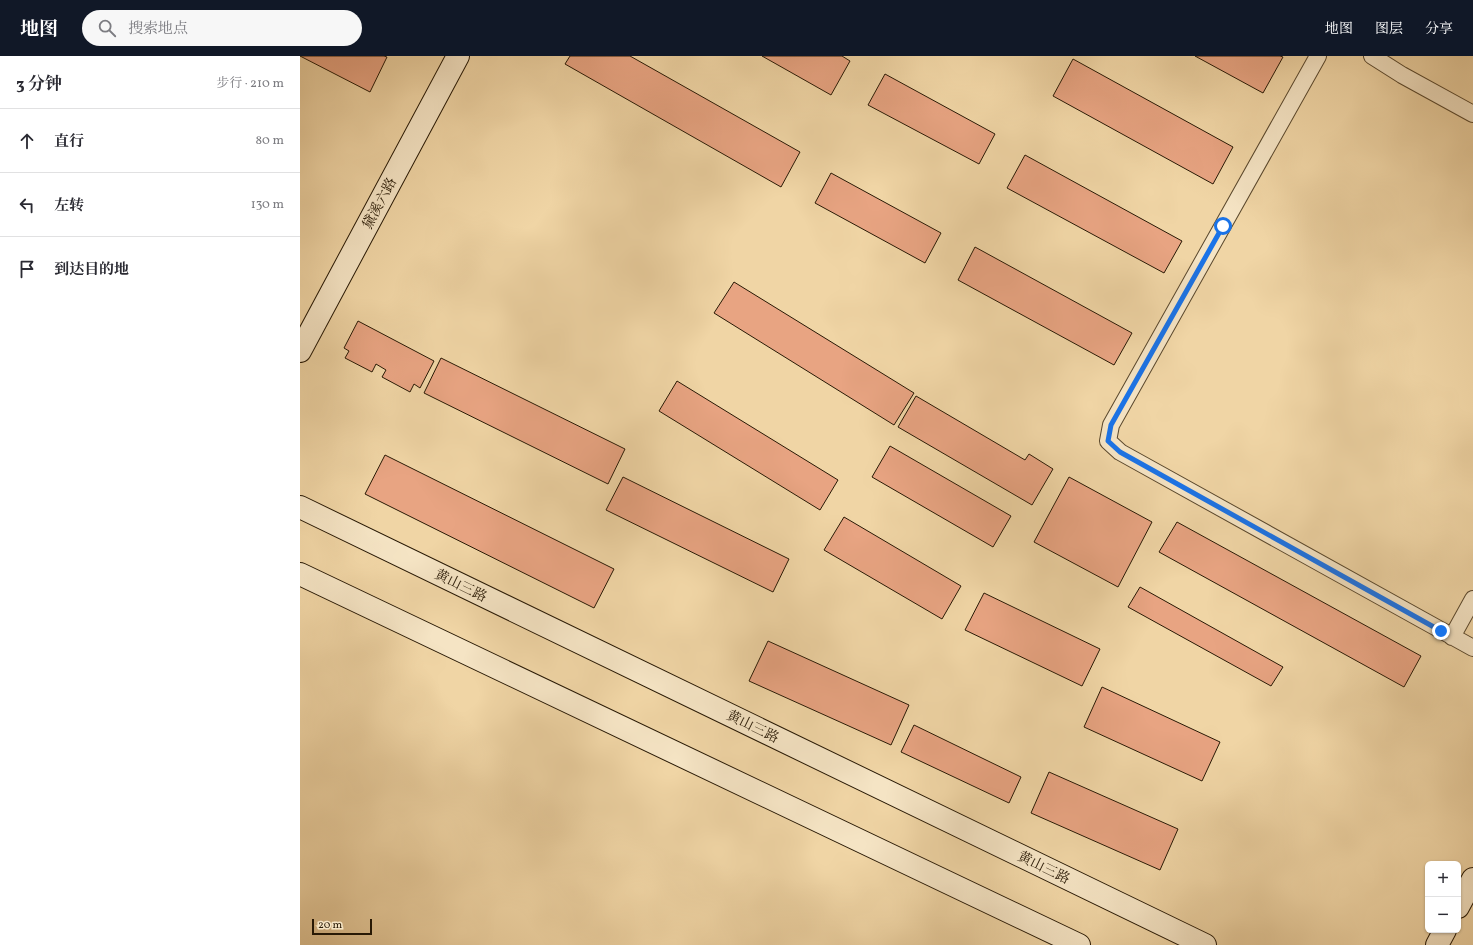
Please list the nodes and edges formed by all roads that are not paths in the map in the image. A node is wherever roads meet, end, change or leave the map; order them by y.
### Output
1 (458, 56) edge
2 (1318, 56) edge
3 (1372, 56) edge
4 (1473, 114) edge
5 (300, 351) edge
6 (300, 507) edge
7 (300, 574) edge
8 (1473, 599) edge
9 (1452, 637) junction
10 (1473, 648) edge
11 (1473, 879) edge
12 (1461, 901) edge
13 (1443, 933) edge
14 (1079, 945) edge
15 (1205, 945) edge
16 (1437, 945) edge

1 - 5 main road, 黛溪六路
2 - 9 street
3 - 4 street
6 - 15 main road, 黄山三路
7 - 14 main road
8 - 9 street
9 - 10 street
11 - 12 main road
13 - 16 main road

